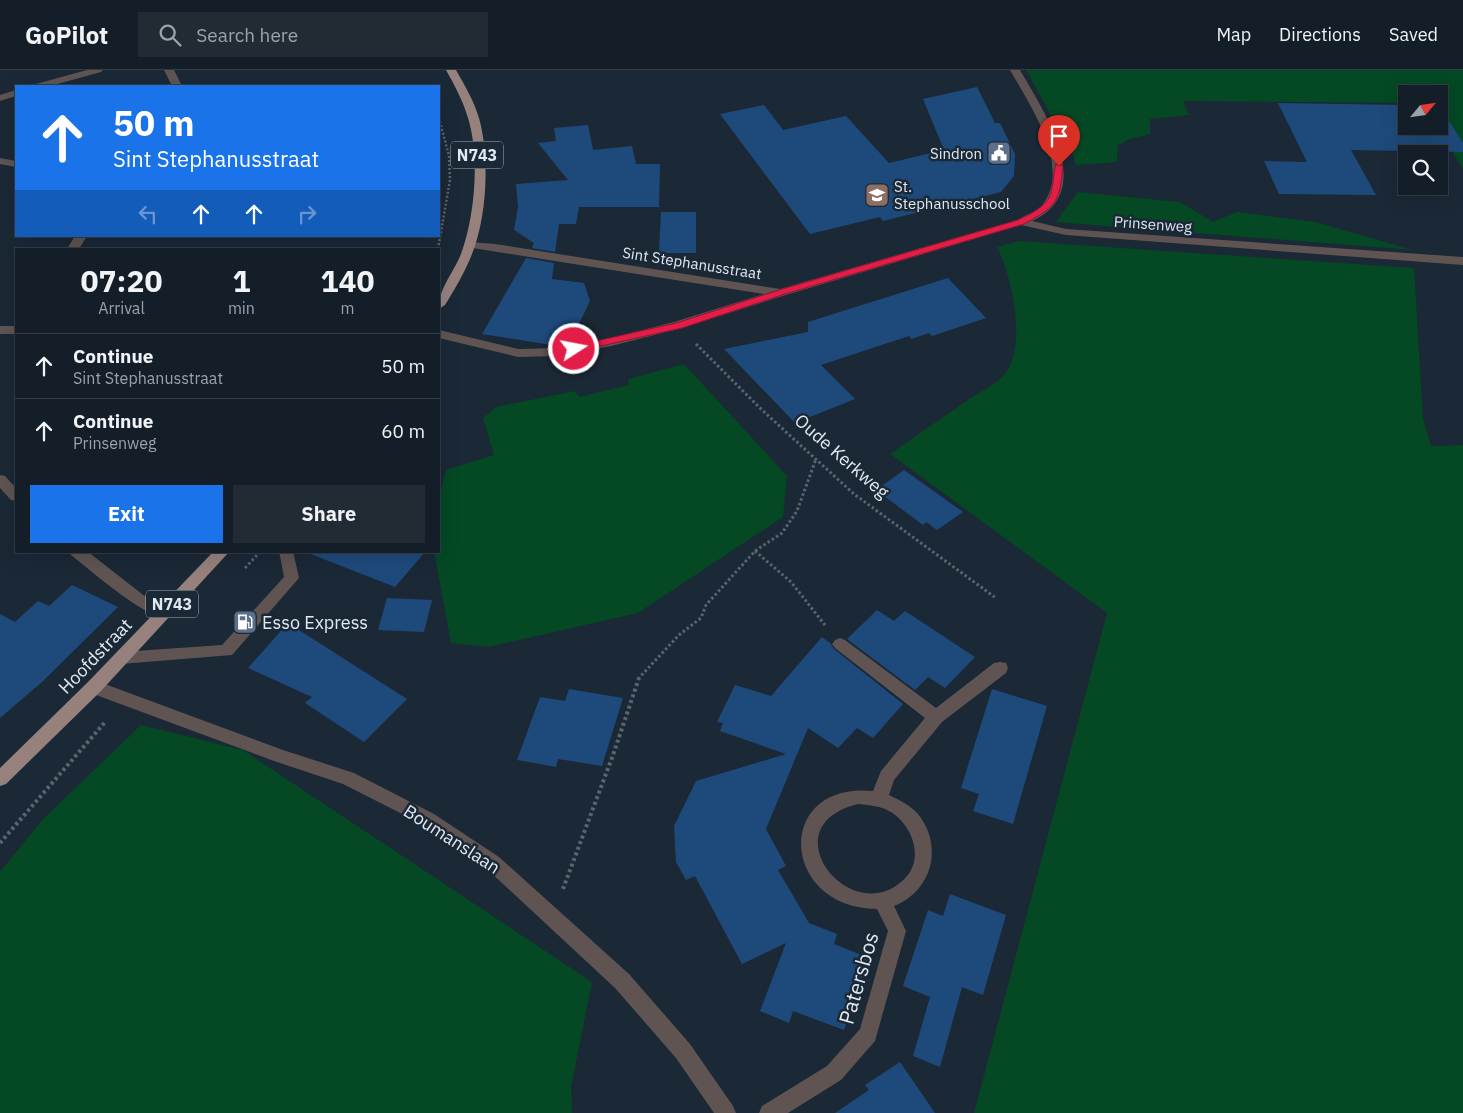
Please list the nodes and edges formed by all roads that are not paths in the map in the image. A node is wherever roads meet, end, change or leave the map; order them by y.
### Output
1 (98, 70) edge
2 (169, 70) edge
3 (451, 70) edge
4 (1015, 70) edge
5 (70, 74) edge
6 (42, 85) edge
7 (176, 85) edge
8 (15, 93) edge
9 (0, 98) edge
10 (0, 161) edge
11 (15, 164) edge
12 (1021, 222) junction
13 (80, 237) edge
14 (470, 245) junction
15 (74, 248) edge
16 (1463, 261) edge
17 (782, 292) junction
18 (440, 303) edge
19 (0, 330) edge
20 (15, 330) edge
21 (440, 334) edge
22 (0, 480) edge
23 (15, 495) edge
24 (79, 553) edge
25 (221, 553) edge
26 (286, 553) edge
27 (164, 612) junction
28 (840, 644) road end
29 (121, 658) junction
30 (1000, 668) dead end
31 (94, 687) junction
32 (936, 717) junction
33 (15, 765) junction
34 (0, 779) edge
35 (0, 785) edge
36 (879, 799) junction
37 (882, 901) junction
38 (726, 1113) edge
39 (769, 1113) edge

1 - 5 street
2 - 7 street
3 - 14 main road, N743
4 - 12 street
5 - 6 street
8 - 9 street
10 - 11 street
12 - 16 street, Prinsenweg
12 - 17 street, Sint Stephanusstraat
13 - 15 street
14 - 17 street, Sint Stephanusstraat
14 - 18 main road, N743
17 - 21 street
19 - 20 street
22 - 23 street
24 - 27 street
25 - 27 main road, Hoofdstraat / N743
26 - 29 street
27 - 29 main road, Hoofdstraat / N743
28 - 32 street
29 - 31 main road, Hoofdstraat / N743
30 - 32 street
31 - 33 main road, Hoofdstraat / N743
31 - 38 street, Boumanslaan
32 - 36 street
33 - 34 main road, Hoofdstraat / N743
33 - 35 main road, Hoofdstraat / N743
36 - 37 street
36 - 37 street
37 - 39 street, Patersbos

